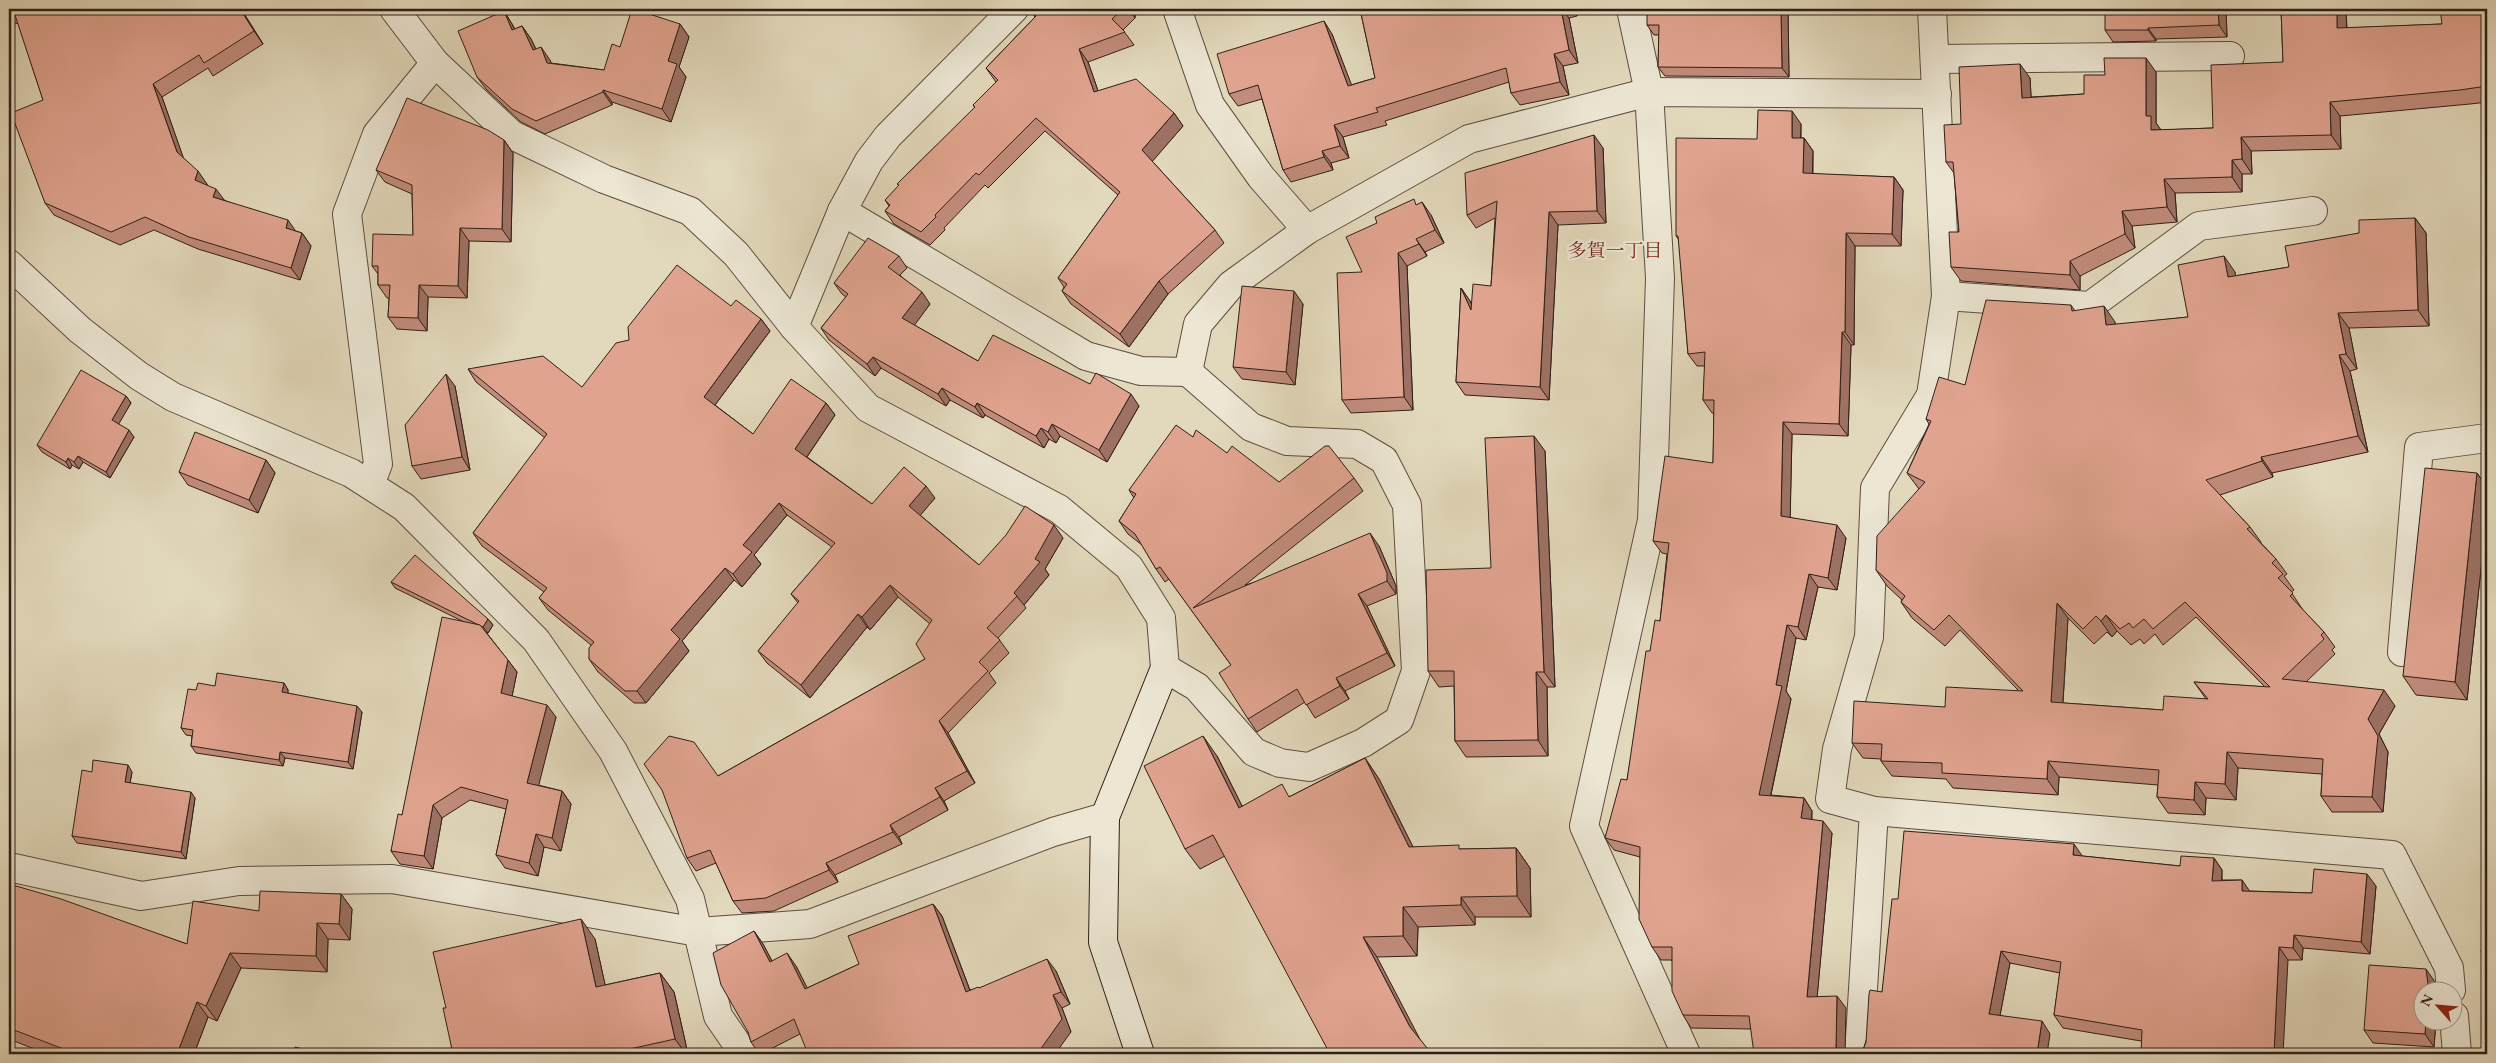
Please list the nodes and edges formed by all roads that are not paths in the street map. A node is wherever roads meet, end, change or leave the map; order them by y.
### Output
1 (394, 9) edge
2 (1014, 9) edge
3 (1177, 9) edge
4 (1631, 9) edge
5 (1932, 9) edge
6 (2230, 56) dead end
7 (1934, 59) junction
8 (435, 63) junction
9 (1649, 92) junction
10 (1937, 94) junction
11 (842, 211) junction
12 (2313, 211) dead end
13 (1307, 230) junction
14 (9, 264) edge
15 (1946, 296) junction
16 (794, 327) junction
17 (1188, 372) junction
18 (2487, 438) edge
19 (370, 484) junction
20 (2402, 652) dead end
21 (1165, 668) junction
22 (1874, 811) junction
23 (1105, 817) junction
24 (9, 867) edge
25 (698, 932) junction
26 (2450, 980) edge
27 (2455, 1030) edge
28 (744, 1054) edge
29 (1140, 1054) edge
30 (1686, 1054) edge
31 (1859, 1054) edge
32 (2457, 1054) edge

1 - 8 street
2 - 11 street
3 - 13 street
4 - 9 street
5 - 7 street
6 - 7 street
7 - 10 street
8 - 16 street
8 - 19 street
9 - 10 street
9 - 13 street
9 - 30 street
10 - 15 street
11 - 16 street
11 - 17 street
12 - 15 street
13 - 17 street
14 - 19 street
15 - 22 street
16 - 21 street
17 - 21 street
18 - 20 street
19 - 25 street
21 - 23 street
22 - 26 street
22 - 31 street
23 - 25 street
23 - 29 street
24 - 25 street
25 - 28 street
27 - 32 street

